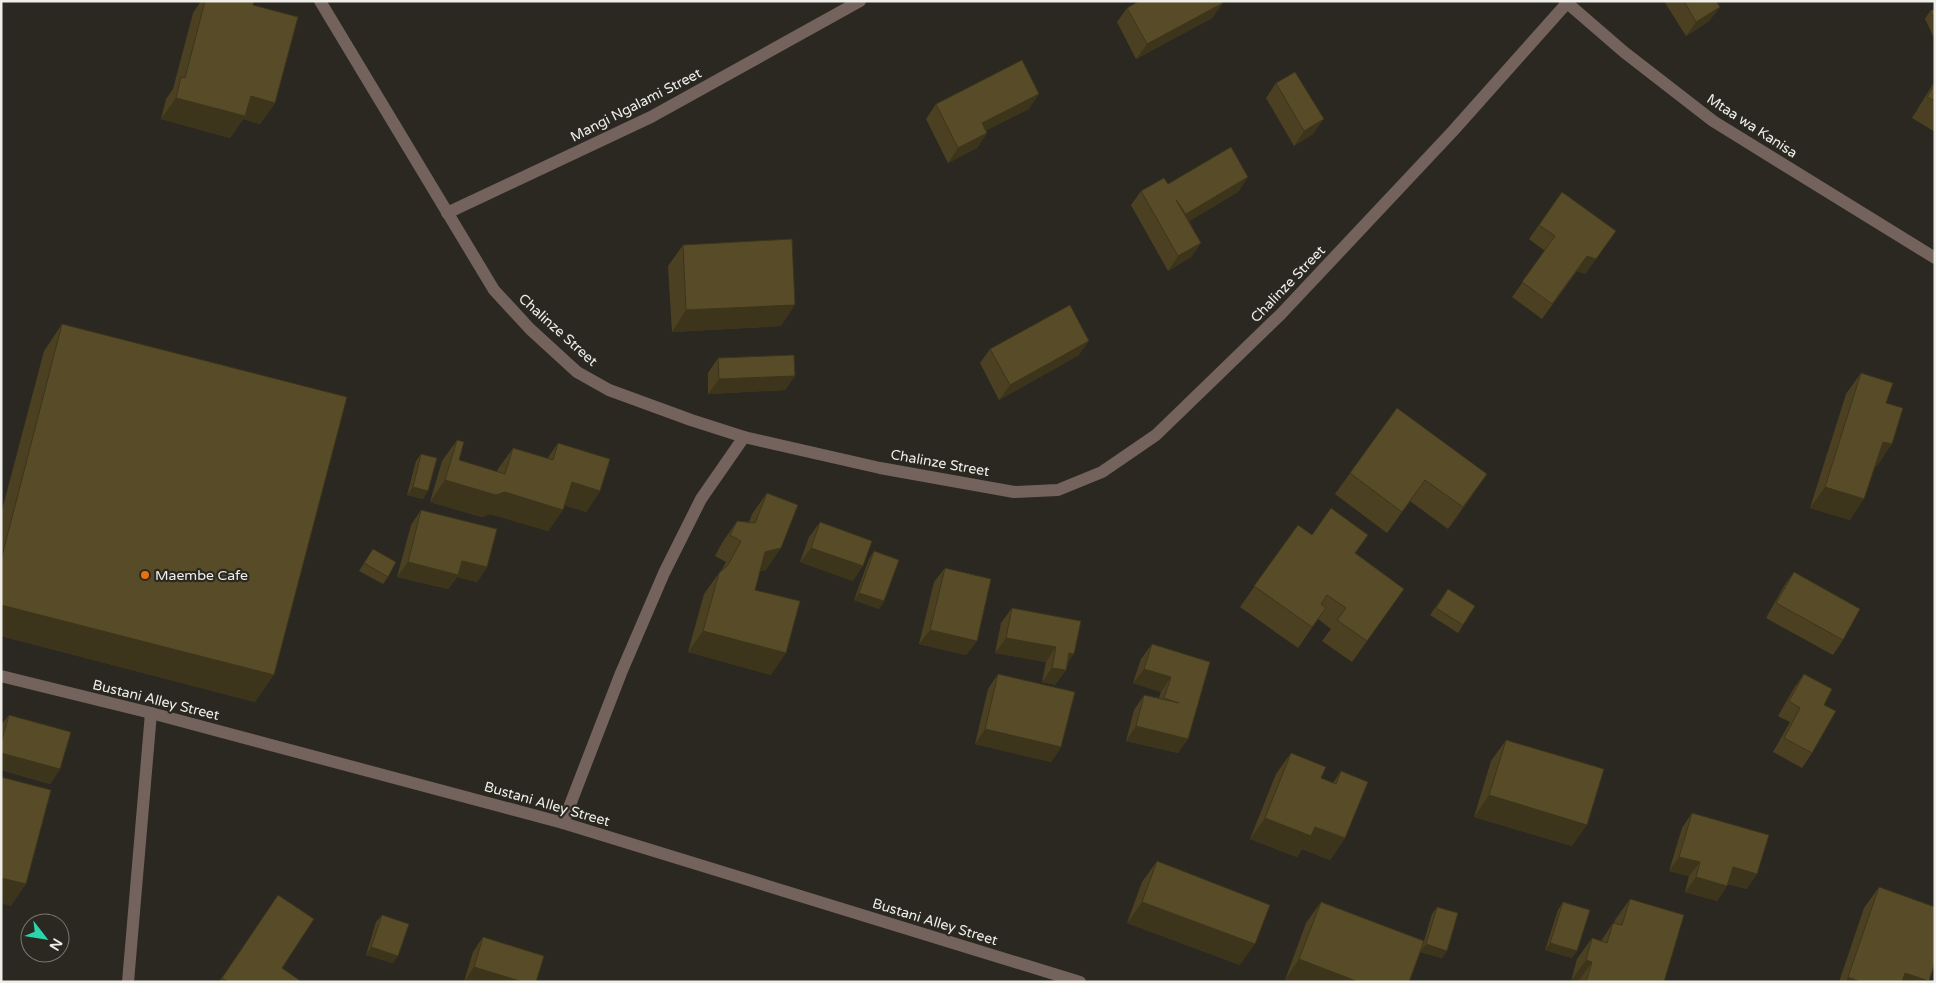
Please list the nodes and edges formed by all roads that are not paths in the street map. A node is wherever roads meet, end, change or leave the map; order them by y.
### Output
1 (320, 1) edge
2 (860, 1) edge
3 (1566, 2) edge
4 (447, 213) junction
5 (1935, 258) edge
6 (744, 437) junction
7 (1, 676) edge
8 (151, 713) junction
9 (562, 823) junction
10 (128, 982) edge
11 (1080, 982) edge

1 - 4 street, Chalinze Street
2 - 4 street, Mangi Ngalami Street
3 - 5 street, Mtaa wa Kanisa
3 - 6 street, Chalinze Street
4 - 6 street, Chalinze Street
6 - 9 street
7 - 8 street, Bustani Alley Street
8 - 9 street, Bustani Alley Street
8 - 10 street
9 - 11 street, Bustani Alley Street

